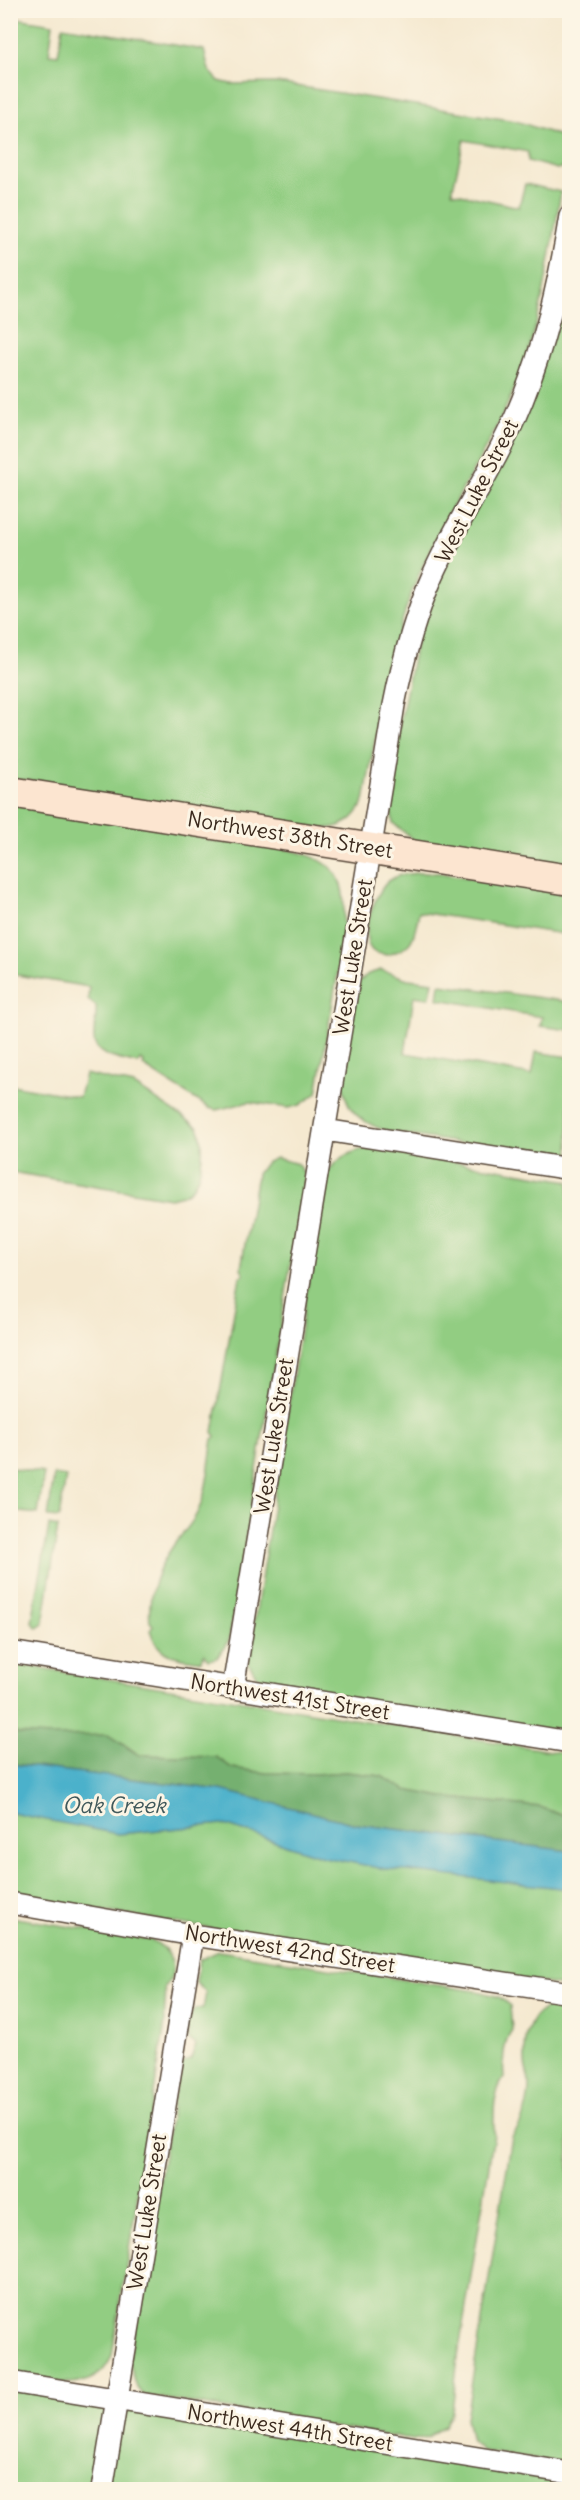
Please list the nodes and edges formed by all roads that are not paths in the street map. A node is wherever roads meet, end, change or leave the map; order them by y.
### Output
1 (570, 216) edge
2 (10, 792) edge
3 (371, 847) junction
4 (570, 879) edge
5 (325, 1130) junction
6 (570, 1169) edge
7 (10, 1652) edge
8 (233, 1688) junction
9 (570, 1742) edge
10 (10, 1903) edge
11 (192, 1935) junction
12 (570, 1992) edge
13 (10, 2382) edge
14 (117, 2400) junction
15 (570, 2474) edge
16 (102, 2490) edge

1 - 3 street, West Luke Street
2 - 3 street, Northwest 38th Street
3 - 4 street, Northwest 38th Street
3 - 5 street, West Luke Street
5 - 6 street
5 - 8 street, West Luke Street
7 - 8 street, Northwest 41st Street
8 - 9 street, Northwest 41st Street
10 - 11 street, Northwest 42nd Street
11 - 12 street, Northwest 42nd Street
11 - 14 street, West Luke Street
13 - 14 street, Northwest 44th Street
14 - 15 street, Northwest 44th Street
14 - 16 street, West Luke Street

